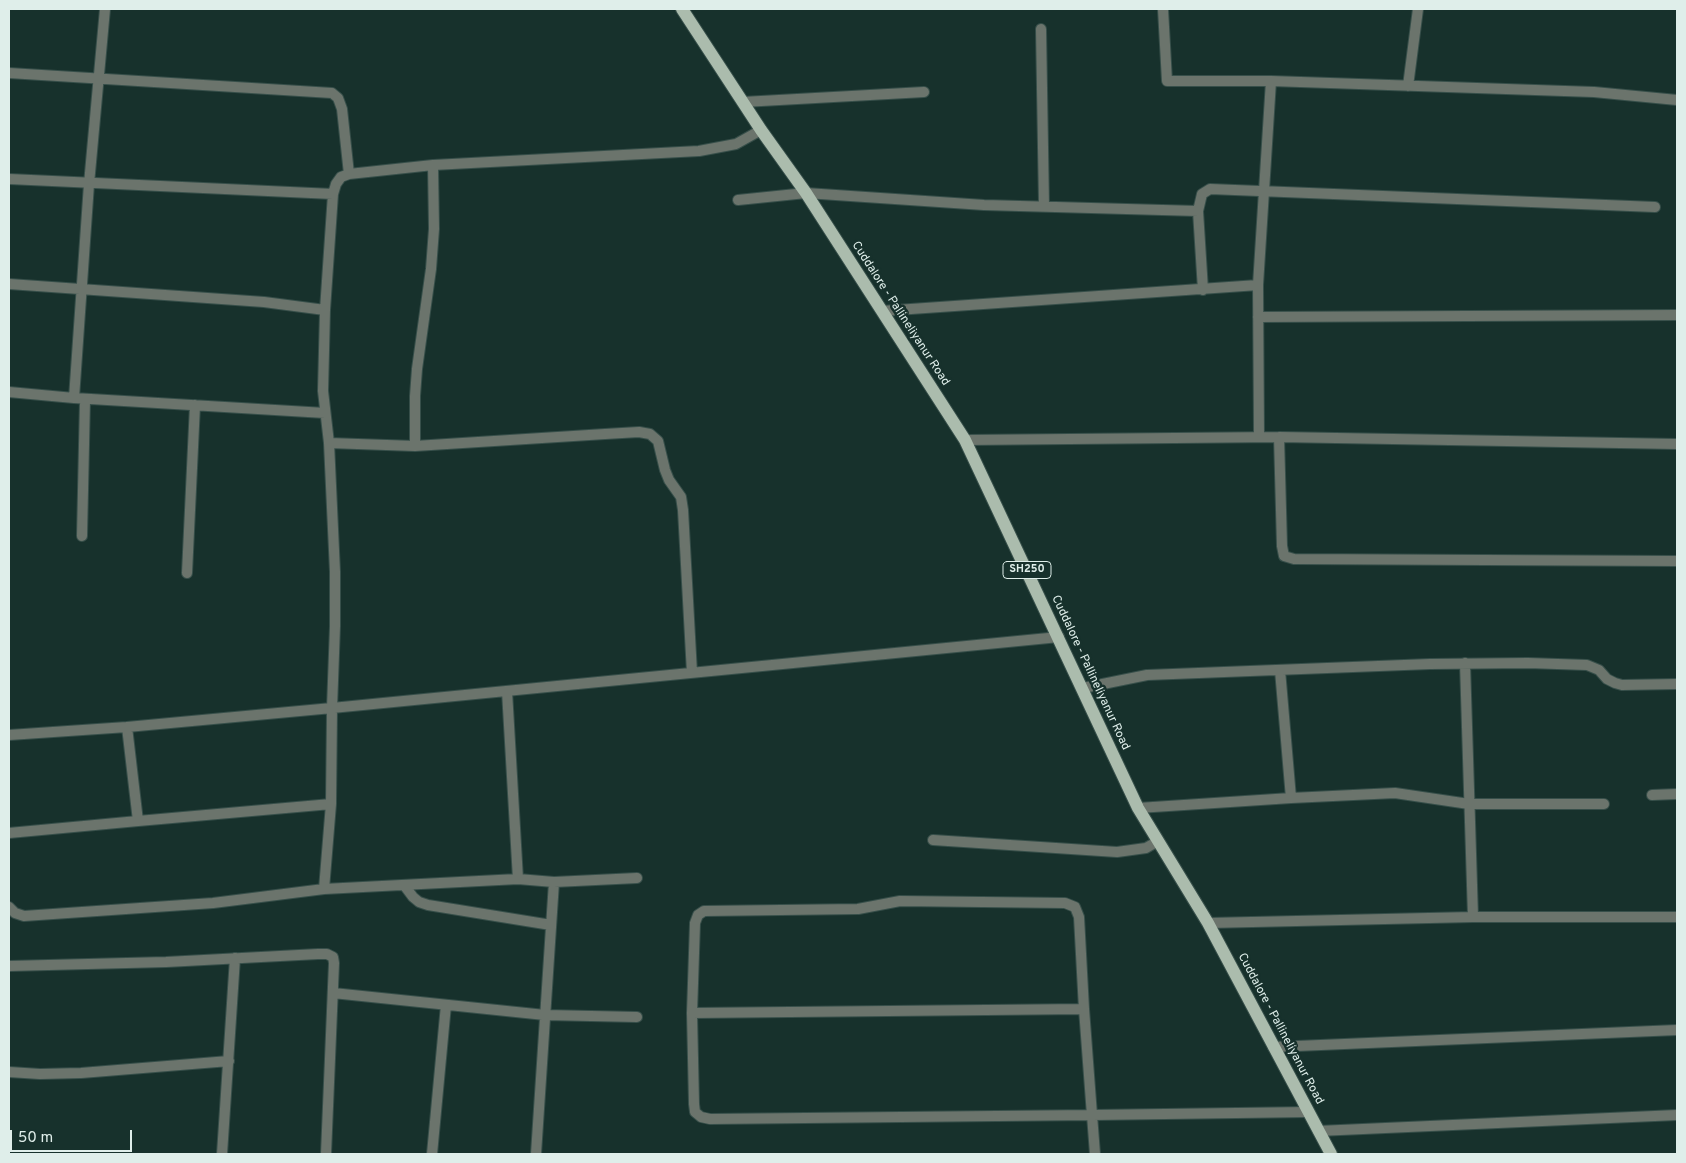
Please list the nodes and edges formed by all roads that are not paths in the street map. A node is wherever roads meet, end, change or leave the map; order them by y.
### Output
1 (105, 9) edge
2 (682, 9) edge
3 (1163, 9) edge
4 (1418, 9) edge
5 (1041, 29) dead end
6 (9, 73) edge
7 (99, 78) junction
8 (1271, 81) junction
9 (1408, 86) junction
10 (924, 92) dead end
11 (1677, 100) edge
12 (743, 102) junction
13 (761, 130) junction
14 (433, 165) junction
15 (349, 174) junction
16 (9, 179) edge
17 (89, 184) junction
18 (806, 192) junction
19 (1263, 192) junction
20 (333, 194) junction
21 (738, 200) dead end
22 (1044, 206) junction
23 (1655, 207) dead end
24 (1198, 211) junction
25 (9, 284) edge
26 (1258, 286) junction
27 (81, 290) junction
28 (1203, 290) junction
29 (324, 310) junction
30 (882, 311) junction
31 (1677, 315) edge
32 (1258, 317) junction
33 (9, 392) edge
34 (74, 398) junction
35 (85, 399) junction
36 (195, 405) junction
37 (325, 413) junction
38 (1259, 437) junction
39 (1279, 437) junction
40 (965, 440) junction
41 (329, 443) junction
42 (1677, 444) edge
43 (415, 446) junction
44 (82, 536) dead end
45 (1677, 561) edge
46 (187, 573) dead end
47 (1059, 637) junction
48 (1465, 664) junction
49 (1280, 670) junction
50 (692, 673) junction
51 (1677, 684) edge
52 (1083, 688) junction
53 (507, 691) junction
54 (332, 708) junction
55 (127, 727) junction
56 (9, 735) edge
57 (1652, 794) dead end
58 (1677, 794) edge
59 (1291, 798) junction
60 (331, 804) junction
61 (1469, 804) junction
62 (1604, 804) dead end
63 (1138, 808) junction
64 (138, 821) junction
65 (9, 833) edge
66 (933, 840) dead end
67 (1158, 841) junction
68 (637, 878) dead end
69 (518, 879) junction
70 (554, 882) junction
71 (404, 885) junction
72 (324, 890) junction
73 (9, 907) edge
74 (1677, 917) edge
75 (1473, 918) junction
76 (1208, 923) junction
77 (551, 925) junction
78 (235, 958) junction
79 (9, 966) edge
80 (333, 993) junction
81 (446, 1005) junction
82 (1084, 1009) junction
83 (692, 1013) junction
84 (545, 1015) junction
85 (637, 1017) dead end
86 (1677, 1030) edge
87 (1273, 1047) junction
88 (229, 1061) junction
89 (9, 1072) edge
90 (1309, 1112) junction
91 (1092, 1115) junction
92 (1677, 1115) edge
93 (1318, 1131) junction
94 (222, 1154) edge
95 (326, 1154) edge
96 (432, 1154) edge
97 (536, 1154) edge
98 (1095, 1154) edge
99 (1331, 1154) edge

1 - 7 street
2 - 12 main road, Cuddalore - Pallineliyanur Road / SH250
3 - 8 street
4 - 9 street
5 - 22 street
6 - 7 street
7 - 15 street
7 - 17 street
8 - 9 street
8 - 19 street
9 - 11 street
10 - 12 street
12 - 13 main road, Cuddalore - Pallineliyanur Road / SH250
13 - 14 street
13 - 18 main road, Cuddalore - Pallineliyanur Road / SH250
14 - 15 street
14 - 43 street
15 - 20 street
16 - 17 street
17 - 20 street
17 - 27 street
18 - 21 street
18 - 22 street
18 - 30 main road, Cuddalore - Pallineliyanur Road / SH250
19 - 23 street
19 - 24 street
19 - 26 street
20 - 29 street
22 - 24 street
24 - 28 street
25 - 27 street
26 - 28 street
26 - 32 street
27 - 29 street
27 - 34 street
28 - 30 street
29 - 37 street
30 - 40 main road, Cuddalore - Pallineliyanur Road / SH250
31 - 32 street
32 - 38 street
33 - 34 street
34 - 35 street
35 - 36 street
35 - 44 street
36 - 37 street
36 - 46 street
37 - 41 street
38 - 39 street
38 - 40 street
39 - 42 street
39 - 45 street
40 - 47 main road, Cuddalore - Pallineliyanur Road / SH250
41 - 43 street
41 - 54 street
43 - 50 street
47 - 50 street
47 - 52 main road, Cuddalore - Pallineliyanur Road / SH250
48 - 49 street
48 - 51 street
48 - 61 street
49 - 52 street
49 - 59 street
50 - 53 street
52 - 63 main road, Cuddalore - Pallineliyanur Road / SH250
53 - 54 street
53 - 69 street
54 - 55 street
54 - 60 street
55 - 56 street
55 - 64 street
57 - 58 street
59 - 61 street
59 - 63 street
60 - 64 street
60 - 72 street
61 - 62 street
61 - 75 street
63 - 67 main road, Cuddalore - Pallineliyanur Road / SH250
64 - 65 street
66 - 67 street
67 - 76 main road, Cuddalore - Pallineliyanur Road / SH250
68 - 70 street
69 - 70 street
69 - 71 street
70 - 77 street
71 - 72 street
71 - 77 street
72 - 73 street
74 - 75 street
75 - 76 street
76 - 87 main road, Cuddalore - Pallineliyanur Road / SH250
77 - 84 street
78 - 79 street
78 - 80 street
78 - 88 street
80 - 81 street
80 - 95 street
81 - 84 street
81 - 96 street
82 - 83 street
82 - 83 street
82 - 91 street
83 - 91 street
84 - 85 street
84 - 97 street
86 - 87 street
87 - 90 main road, Cuddalore - Pallineliyanur Road / SH250
88 - 89 street
88 - 94 street
90 - 91 street
90 - 93 main road, Cuddalore - Pallineliyanur Road / SH250
91 - 98 street
92 - 93 street
93 - 99 main road, Cuddalore - Pallineliyanur Road / SH250

